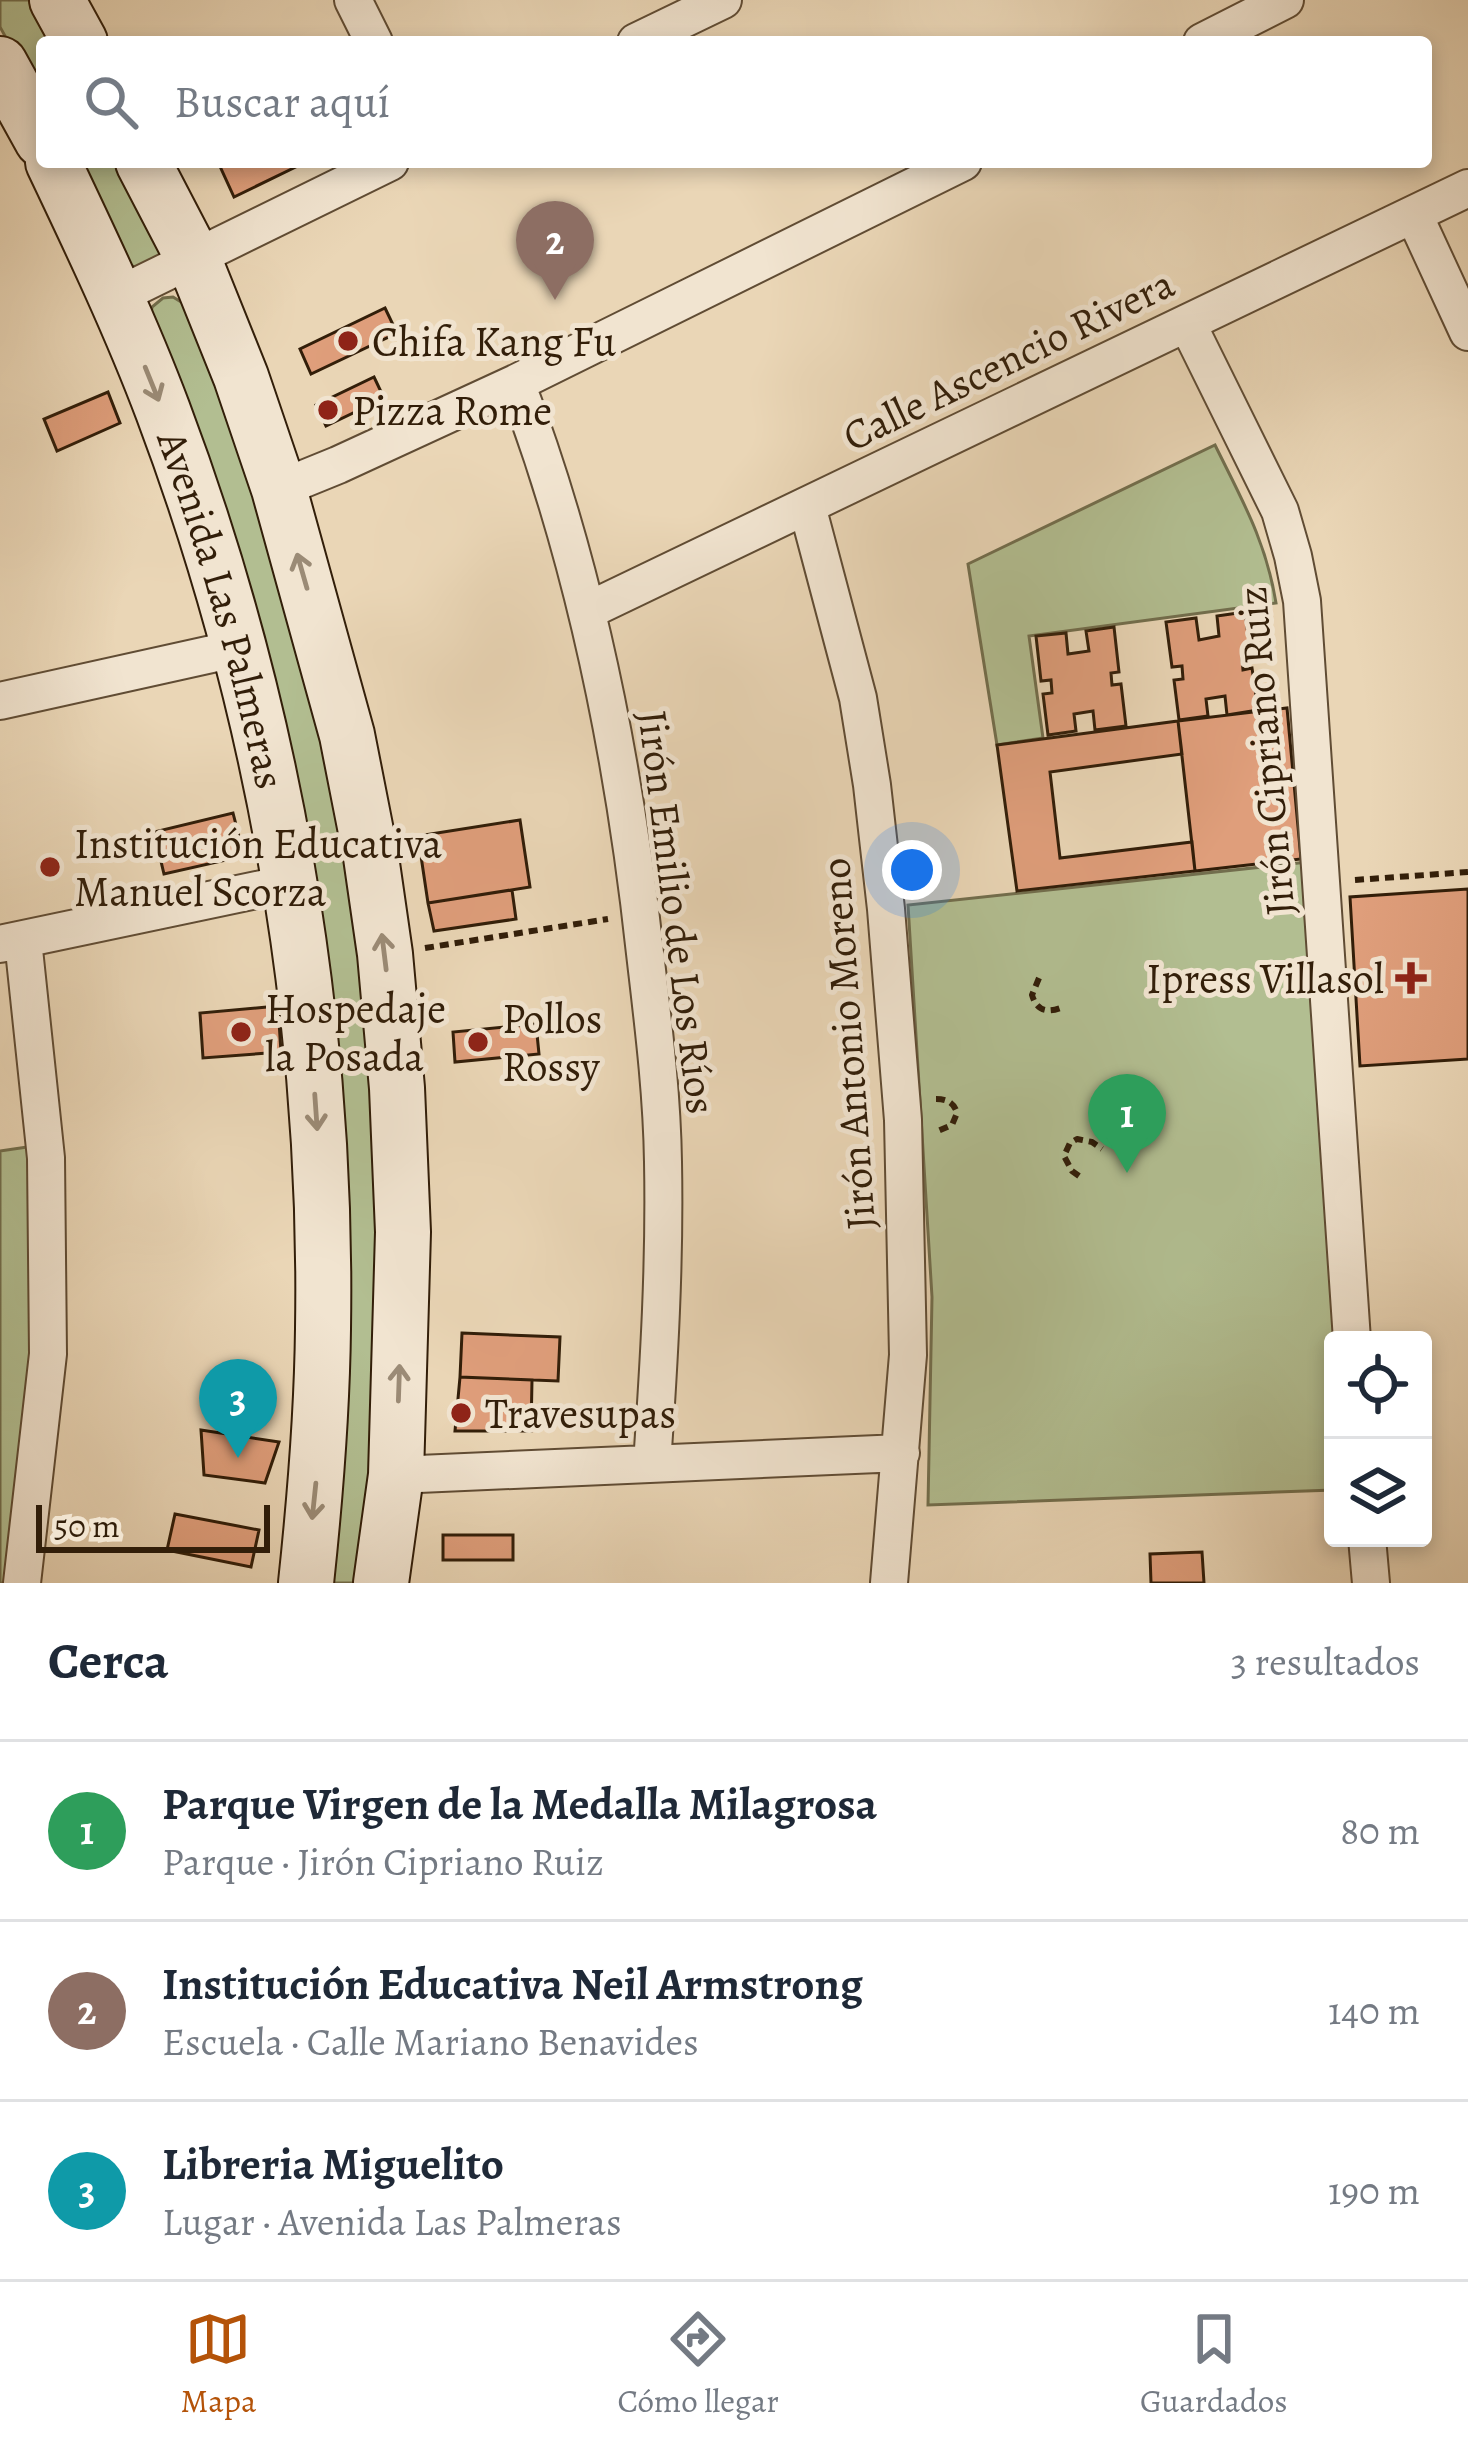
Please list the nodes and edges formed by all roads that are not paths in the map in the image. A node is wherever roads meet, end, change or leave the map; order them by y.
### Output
1 (57, 0) edge
2 (352, 0) edge
3 (723, 0) edge
4 (1285, 0) edge
5 (77, 36) edge
6 (371, 36) edge
7 (648, 36) edge
8 (1214, 36) edge
9 (0, 64) edge
10 (36, 129) edge
11 (56, 168) edge
12 (146, 168) edge
13 (378, 168) edge
14 (951, 168) edge
15 (1468, 188) edge
16 (1414, 215) junction
17 (194, 260) junction
18 (117, 296) junction
19 (1186, 323) junction
20 (1468, 332) edge
21 (516, 383) junction
22 (279, 489) junction
23 (807, 506) junction
24 (587, 611) junction
25 (239, 648) junction
26 (0, 701) edge
27 (290, 883) junction
28 (12, 942) edge
29 (1351, 1331) edge
30 (901, 1454) junction
31 (652, 1464) junction
32 (396, 1475) junction
33 (1368, 1547) edge
34 (22, 1583) edge
35 (306, 1583) edge
36 (381, 1583) edge
37 (889, 1583) edge
38 (1371, 1583) edge

1 - 5 main road
2 - 6 street
3 - 7 street
4 - 8 street
9 - 10 main road
11 - 18 main road, Avenida Las Palmeras
12 - 17 main road, Avenida Las Palmeras
13 - 17 street
14 - 21 street
15 - 16 street, Calle Ascencio Rivera
16 - 19 street, Calle Ascencio Rivera
16 - 20 street
17 - 18 street
17 - 22 main road, Avenida Las Palmeras
18 -> 25 main road, Avenida Las Palmeras
19 - 23 street, Calle Ascencio Rivera
19 - 29 street, Jirón Cipriano Ruiz
21 - 22 street
21 - 24 street, Jirón Emilio de Los Ríos
32 -> 22 main road, Avenida Las Palmeras
23 - 24 street, Calle Ascencio Rivera
23 - 30 street, Jirón Antonio Moreno
24 - 31 street, Jirón Emilio de Los Ríos
25 - 26 street
25 - 27 main road, Avenida Las Palmeras
27 - 28 street
27 -> 35 main road, Avenida Las Palmeras
28 - 34 street
30 - 31 street
30 - 37 street, Jirón Antonio Moreno
31 - 32 street
32 - 36 main road, Avenida Las Palmeras
33 - 38 street

